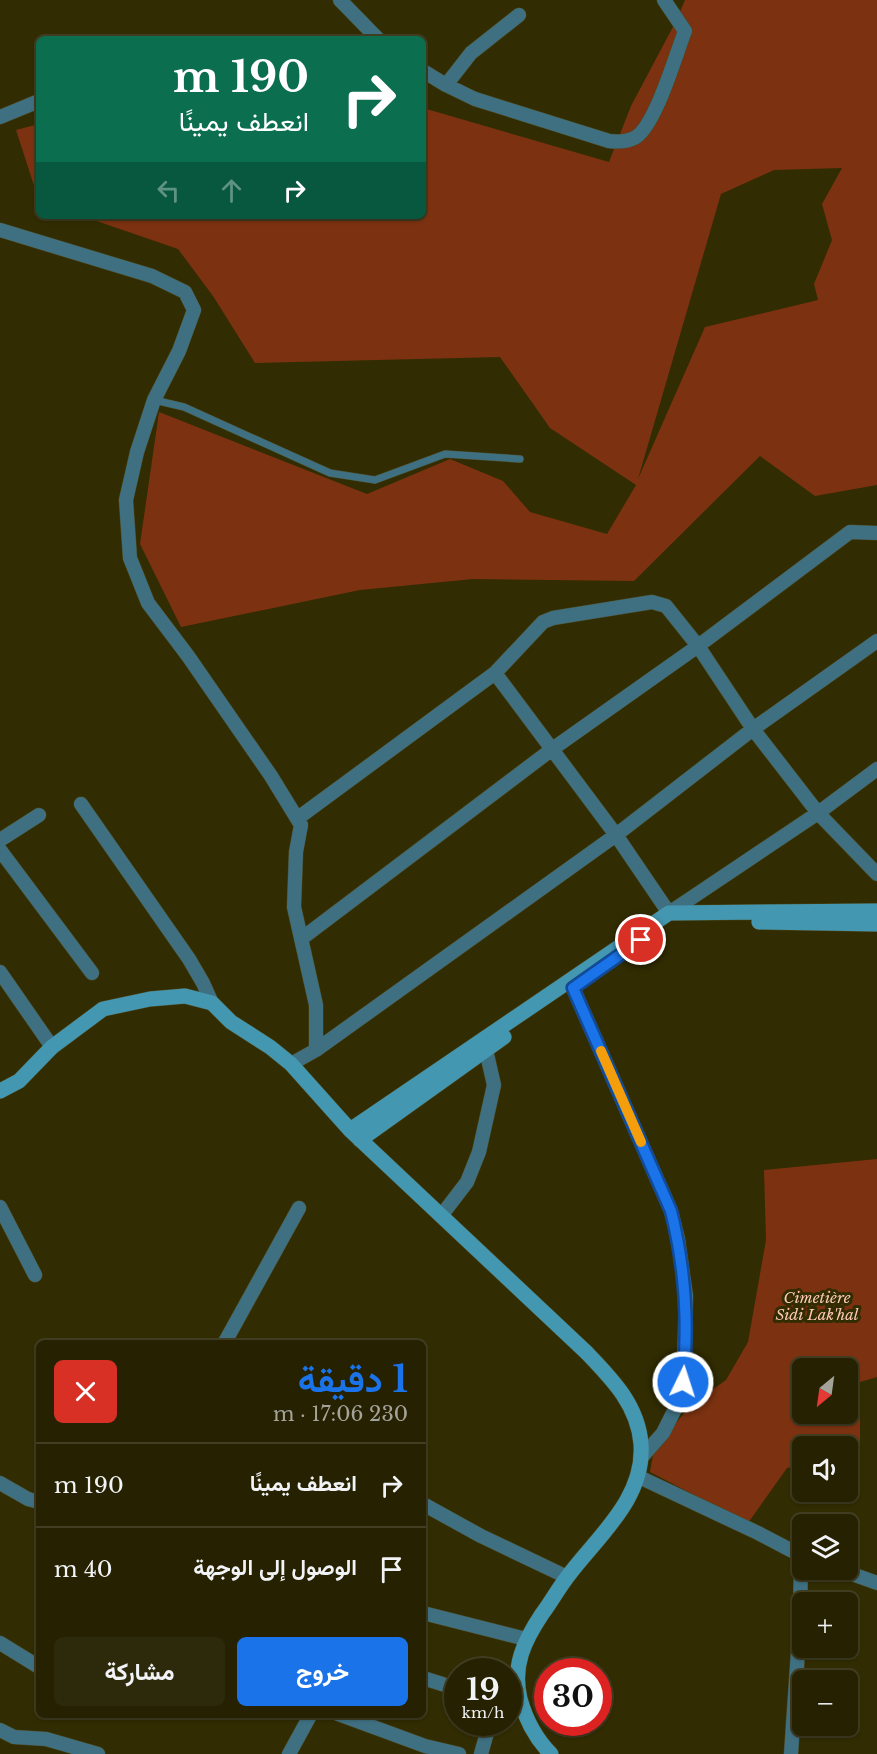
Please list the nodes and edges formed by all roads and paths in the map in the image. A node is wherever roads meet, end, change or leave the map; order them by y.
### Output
1 (340, 0) edge
2 (664, 0) edge
3 (519, 15) dead end
4 (375, 36) edge
5 (426, 73) edge
6 (446, 85) junction
7 (36, 102) edge
8 (0, 117) edge
9 (0, 230) edge
10 (154, 400) junction
11 (520, 459) dead end
12 (877, 533) edge
13 (877, 641) edge
14 (698, 646) junction
15 (495, 673) junction
16 (753, 729) junction
17 (551, 750) junction
18 (877, 769) edge
19 (81, 804) dead end
20 (818, 813) junction
21 (39, 815) dead end
22 (298, 818) junction
23 (615, 835) junction
24 (0, 840) edge
25 (0, 850) edge
26 (877, 874) edge
27 (877, 911) edge
28 (669, 913) junction
29 (877, 924) edge
30 (300, 939) junction
31 (0, 972) edge
32 (92, 973) dead end
33 (573, 988) junction
34 (212, 1003) junction
35 (52, 1047) junction
36 (315, 1050) junction
37 (486, 1050) junction
38 (291, 1064) junction
39 (0, 1091) edge
40 (355, 1135) junction
41 (0, 1207) edge
42 (299, 1208) dead end
43 (441, 1216) junction
44 (35, 1275) dead end
45 (226, 1340) edge
46 (641, 1458) junction
47 (637, 1476) junction
48 (0, 1483) edge
49 (36, 1501) edge
50 (426, 1506) edge
51 (792, 1551) edge
52 (858, 1576) edge
53 (567, 1577) junction
54 (801, 1580) edge
55 (877, 1583) edge
56 (426, 1614) edge
57 (526, 1639) junction
58 (0, 1643) edge
59 (520, 1658) edge
60 (36, 1665) edge
61 (426, 1679) edge
62 (444, 1685) edge
63 (522, 1710) edge
64 (309, 1718) edge
65 (348, 1718) edge
66 (0, 1730) edge
67 (486, 1736) edge
68 (424, 1750) edge
69 (98, 1754) edge
70 (289, 1754) edge
71 (459, 1754) edge
72 (481, 1754) edge
73 (551, 1754) edge
74 (791, 1754) edge

1 - 4 street
2 - 6 street
3 - 6 street
5 - 6 street
7 - 8 street
9 - 10 street
10 - 11 lane
10 - 22 street
12 - 14 street
13 - 16 street
14 - 15 street
14 - 16 street
14 - 17 street
15 - 17 street
15 - 22 street
16 - 20 street
16 - 23 street
17 - 23 street
17 - 30 street
18 - 20 street
19 - 34 street
20 - 26 street
20 - 28 street
21 - 24 street
22 - 30 street
23 - 28 street
23 - 36 street
25 - 32 street
27 - 28 main road
28 - 40 main road
29 - 33 main road
30 - 36 street
31 - 35 street
33 - 37 main road
33 - 46 street
34 - 35 main road
34 - 38 main road
35 - 39 main road
36 - 38 street
37 - 40 main road
37 - 43 street
38 - 40 main road
40 - 43 main road
41 - 44 street
42 - 45 street
43 - 46 main road
46 - 47 main road
47 - 51 street
47 - 53 main road
48 - 49 street
50 - 53 street
52 - 55 street
53 - 57 main road
54 - 74 street
56 - 57 street
57 - 59 main road
58 - 60 street
61 - 62 street
63 - 73 main road
64 - 70 street
65 - 68 street
66 - 69 street
67 - 72 street
68 - 71 street

